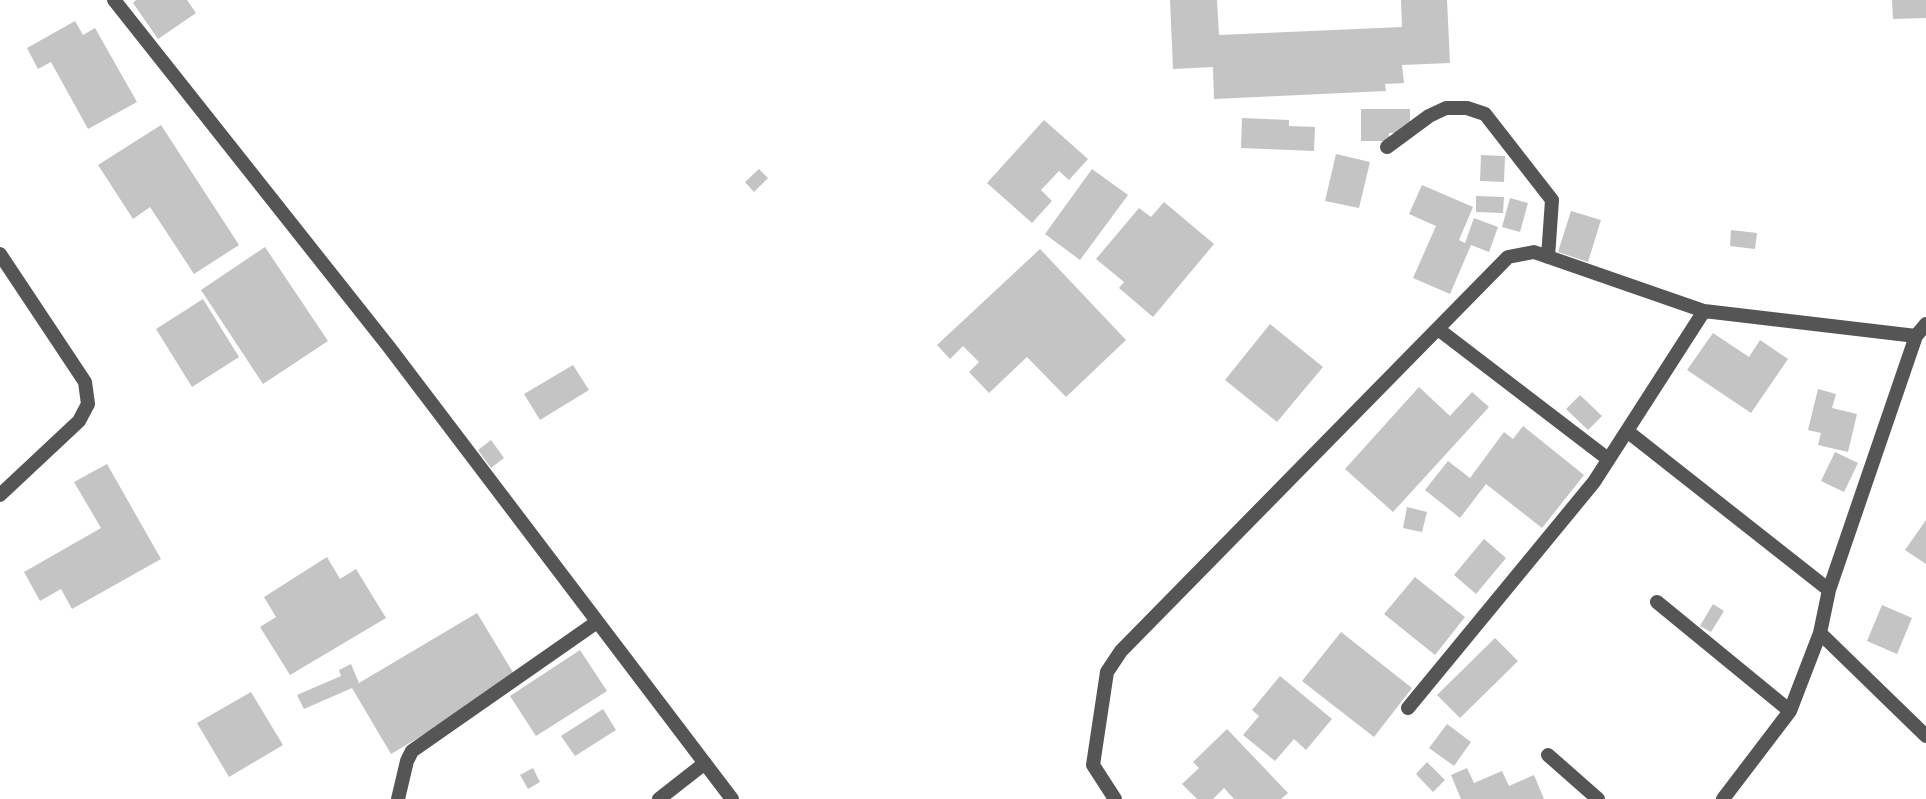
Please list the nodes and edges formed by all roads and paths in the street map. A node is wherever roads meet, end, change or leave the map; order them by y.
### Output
1 (114, 0) edge
2 (1387, 147) dead end
3 (0, 254) edge
4 (1548, 257) junction
5 (1704, 311) junction
6 (1438, 329) junction
7 (1921, 330) edge
8 (1627, 431) junction
9 (1608, 459) junction
10 (0, 495) edge
11 (1829, 590) junction
12 (1657, 602) dead end
13 (597, 622) junction
14 (1820, 632) junction
15 (1408, 708) dead end
16 (1790, 711) junction
17 (1926, 736) edge
18 (1548, 755) dead end
19 (705, 763) junction
20 (398, 799) edge
21 (659, 799) edge
22 (732, 799) edge
23 (1115, 799) edge
24 (1598, 799) edge
25 (1724, 799) edge

1 - 13 street
2 - 4 street
3 - 10 street
4 - 5 street
4 - 6 street
5 - 7 street
5 - 8 street
6 - 9 street
6 - 23 street
7 - 11 street
8 - 9 street
8 - 11 street
9 - 15 street
11 - 14 street
12 - 16 street
13 - 19 street
13 - 20 street
14 - 16 street
14 - 17 street
16 - 25 street
18 - 24 street
19 - 21 street
19 - 22 street

